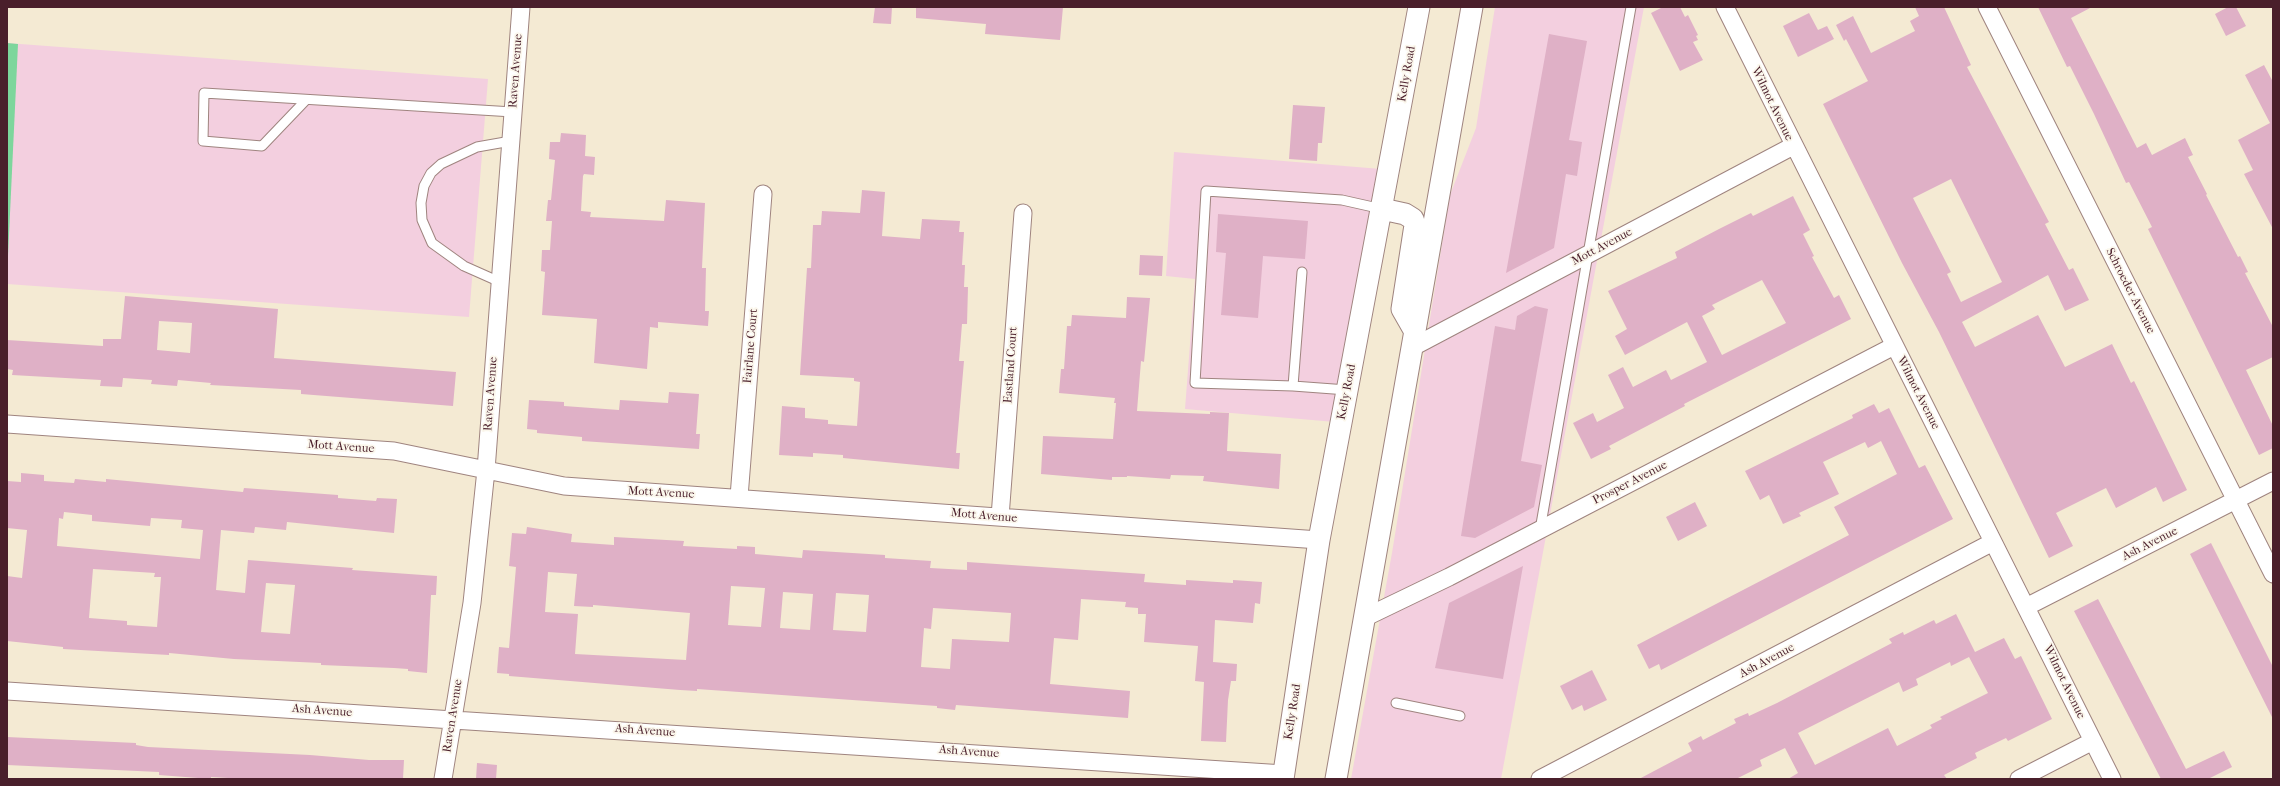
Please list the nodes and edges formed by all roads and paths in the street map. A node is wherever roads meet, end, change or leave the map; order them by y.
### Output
1 (521, 7) edge
2 (1419, 7) edge
3 (1472, 7) edge
4 (1631, 7) edge
5 (1725, 7) edge
6 (1988, 7) edge
7 (306, 100) junction
8 (513, 112) junction
9 (511, 141) junction
10 (1793, 146) junction
11 (763, 194) dead end
12 (1382, 209) junction
13 (1023, 213) dead end
14 (1587, 255) junction
15 (1302, 272) dead end
16 (500, 282) junction
17 (1412, 339) junction
18 (1894, 346) junction
19 (1293, 386) junction
20 (1347, 390) junction
21 (7, 424) edge
22 (486, 470) junction
23 (2273, 481) edge
24 (739, 497) junction
25 (2236, 500) junction
26 (1000, 518) junction
27 (1540, 530) junction
28 (1319, 540) junction
29 (1993, 542) junction
30 (2273, 574) edge
31 (2026, 607) junction
32 (1364, 618) junction
33 (7, 691) edge
34 (1396, 703) dead end
35 (1460, 716) dead end
36 (454, 720) junction
37 (2093, 741) junction
38 (1283, 776) edge
39 (443, 779) edge
40 (1336, 779) edge
41 (1540, 779) edge
42 (2019, 779) edge
43 (2112, 779) edge

1 - 8 street, Raven Avenue
2 - 12 street, Kelly Road
3 - 17 street
4 - 14 lane
5 - 10 street, Wilmot Avenue
6 - 25 street, Schroeder Avenue
7 - 7 lane
7 - 8 lane
8 - 9 street, Raven Avenue
9 - 16 street, Raven Avenue
9 - 16 lane
10 - 14 street, Mott Avenue
10 - 18 street, Wilmot Avenue
11 - 24 street, Fairlane Court
12 - 17 street
12 - 19 lane
12 - 20 street, Kelly Road
13 - 26 street, Eastland Court
14 - 17 street, Mott Avenue
14 - 27 lane
15 - 19 lane
16 - 22 street, Raven Avenue
17 - 32 street
18 - 27 street, Prosper Avenue
18 - 29 street, Wilmot Avenue
19 - 20 lane
20 - 28 street, Kelly Road
21 - 22 street, Mott Avenue
22 - 24 street, Mott Avenue
22 - 36 street, Raven Avenue
23 - 25 street, Ash Avenue
24 - 26 street, Mott Avenue
25 - 30 street, Schroeder Avenue
25 - 31 street, Ash Avenue
26 - 28 street, Mott Avenue
27 - 32 street, Prosper Avenue
28 - 38 street, Kelly Road
29 - 31 street, Wilmot Avenue
29 - 41 street, Ash Avenue
31 - 37 street, Wilmot Avenue
32 - 40 street
33 - 36 street, Ash Avenue
34 - 35 lane
36 - 38 street, Ash Avenue
36 - 39 street, Raven Avenue
37 - 42 street
37 - 43 street, Wilmot Avenue

